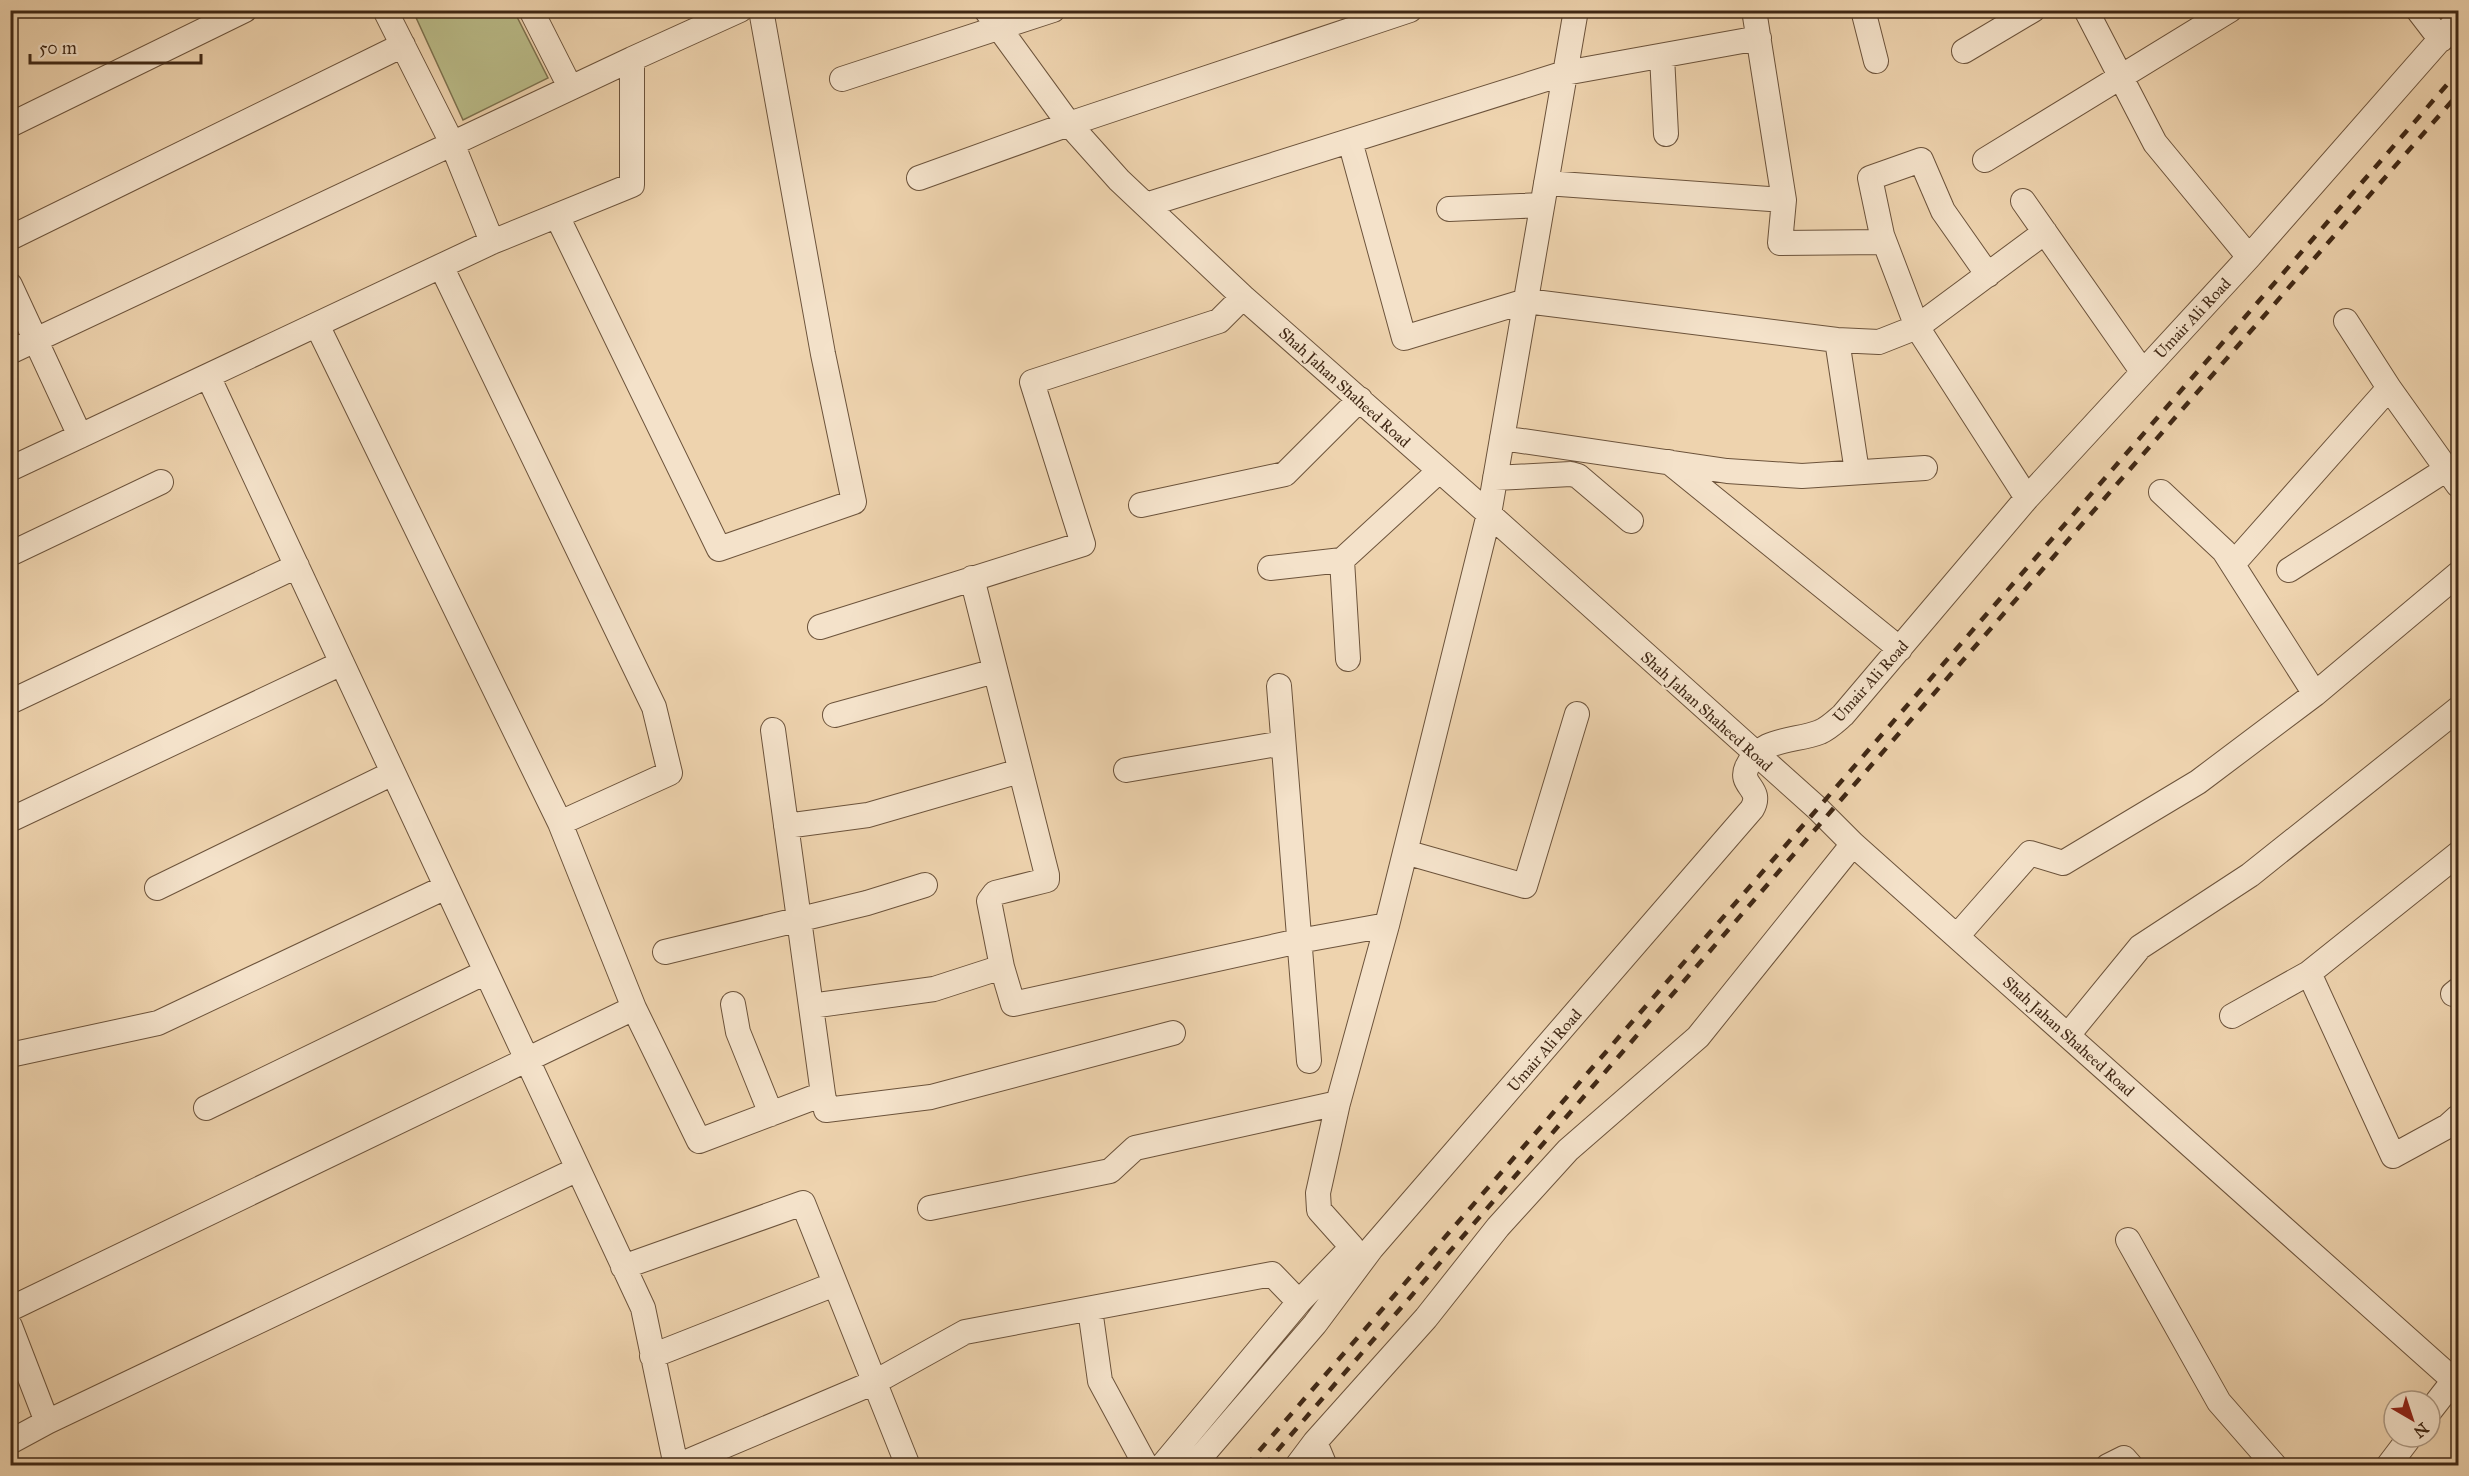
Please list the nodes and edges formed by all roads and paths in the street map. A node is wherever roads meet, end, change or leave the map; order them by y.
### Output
1 (245, 10) edge
2 (385, 10) edge
3 (531, 10) edge
4 (740, 10) edge
5 (761, 10) edge
6 (1053, 10) edge
7 (1410, 10) edge
8 (1575, 10) edge
9 (1754, 10) edge
10 (1863, 10) edge
11 (2033, 10) edge
12 (2086, 10) edge
13 (2230, 10) edge
14 (2418, 10) edge
15 (993, 20) edge
16 (2458, 20) edge
17 (1759, 38) junction
18 (2441, 40) junction
19 (403, 45) junction
20 (1964, 51) dead end
21 (1662, 56) junction
22 (632, 58) junction
23 (1876, 61) dead end
24 (1565, 73) junction
25 (2121, 78) junction
26 (842, 79) dead end
27 (570, 87) junction
28 (1069, 124) junction
29 (10, 125) edge
30 (1666, 134) dead end
31 (1350, 141) junction
32 (452, 143) junction
33 (1985, 160) dead end
34 (919, 178) dead end
35 (1544, 194) junction
36 (1784, 200) junction
37 (2023, 201) dead end
38 (1146, 205) junction
39 (1449, 209) dead end
40 (557, 216) junction
41 (2045, 232) junction
42 (10, 238) edge
43 (492, 242) junction
44 (1884, 242) junction
45 (2249, 257) junction
46 (441, 266) junction
47 (1988, 275) junction
48 (10, 285) edge
49 (1243, 297) junction
50 (1526, 301) junction
51 (2346, 321) dead end
52 (316, 325) junction
53 (1917, 327) junction
54 (36, 340) junction
55 (1837, 340) junction
56 (10, 352) edge
57 (2142, 371) junction
58 (208, 376) junction
59 (2389, 388) junction
60 (1360, 399) junction
61 (81, 436) junction
62 (1502, 438) junction
63 (1669, 462) junction
64 (1925, 468) dead end
65 (10, 469) edge
66 (1439, 471) junction
67 (1857, 472) junction
68 (2453, 477) edge
69 (1495, 478) junction
70 (161, 482) dead end
71 (2161, 492) dead end
72 (2027, 498) junction
73 (1141, 505) dead end
74 (1490, 514) junction
75 (1631, 521) dead end
76 (10, 554) edge
77 (1342, 560) junction
78 (2233, 564) junction
79 (297, 566) junction
80 (1270, 568) dead end
81 (2289, 570) dead end
82 (2458, 574) edge
83 (972, 578) junction
84 (820, 627) dead end
85 (1900, 649) junction
86 (1348, 659) dead end
87 (342, 663) junction
88 (995, 671) junction
89 (1279, 686) dead end
90 (2315, 694) junction
91 (10, 702) edge
92 (2458, 709) edge
93 (1577, 714) dead end
94 (835, 715) dead end
95 (773, 730) dead end
96 (1282, 742) junction
97 (1756, 755) junction
98 (1126, 770) dead end
99 (1020, 771) junction
100 (393, 773) junction
101 (10, 820) edge
102 (560, 823) junction
103 (786, 826) junction
104 (1853, 844) junction
105 (1406, 852) junction
106 (2458, 854) edge
107 (925, 885) dead end
108 (446, 887) junction
109 (157, 888) dead end
110 (799, 918) junction
111 (1387, 926) junction
112 (1958, 935) junction
113 (1299, 941) junction
114 (665, 952) dead end
115 (1002, 967) junction
116 (486, 972) junction
117 (2308, 973) junction
118 (733, 1004) dead end
119 (811, 1006) junction
120 (634, 1008) junction
121 (2232, 1016) dead end
122 (1173, 1033) dead end
123 (2068, 1035) junction
124 (10, 1055) edge
125 (526, 1059) junction
126 (1309, 1061) dead end
127 (823, 1094) junction
128 (1338, 1103) junction
129 (206, 1108) dead end
130 (771, 1114) junction
131 (2458, 1117) edge
132 (578, 1169) junction
133 (930, 1208) dead end
134 (2128, 1240) dead end
135 (1361, 1248) junction
136 (623, 1267) junction
137 (835, 1284) junction
138 (1299, 1302) junction
139 (10, 1309) edge
140 (1090, 1309) junction
141 (10, 1326) edge
142 (652, 1356) junction
143 (2457, 1380) edge
144 (875, 1382) junction
145 (2442, 1397) edge
146 (47, 1422) junction
147 (10, 1442) edge
148 (1315, 1442) junction
149 (2401, 1449) edge
150 (676, 1466) edge
151 (908, 1466) edge
152 (1146, 1466) edge
153 (1162, 1466) edge
154 (1193, 1466) edge
155 (1297, 1466) edge
156 (1325, 1466) edge
157 (2108, 1466) edge
158 (2131, 1466) edge
159 (2275, 1466) edge
160 (2388, 1466) edge

1 - 29 street
2 - 19 street
3 - 27 street
4 - 22 street
5 - 40 street
6 - 15 street
7 - 28 street
8 - 24 street
9 - 17 street
10 - 23 street
11 - 20 street
12 - 25 street
13 - 25 street
14 - 18 street
15 - 26 street
15 - 28 street, Shah Jahan Shaheed Road
16 - 18 street, Umair Ali Road
17 - 21 street
17 - 36 street
18 - 45 street, Umair Ali Road
19 - 32 street
19 - 42 street
21 - 24 street
21 - 30 street
22 - 27 street
22 - 40 street
24 - 31 street
24 - 35 street
25 - 33 street
25 - 45 street
27 - 32 street
28 - 34 street
28 - 38 street, Shah Jahan Shaheed Road
31 - 38 street
31 - 50 street
32 - 43 street
32 - 54 street
35 - 36 street
35 - 39 street
35 - 50 street
36 - 44 street
37 - 41 street
38 - 49 street, Shah Jahan Shaheed Road
40 - 43 street
41 - 47 street
41 - 57 street
43 - 46 street
44 - 47 street
44 - 53 street
45 - 57 street, Umair Ali Road
46 - 52 street
46 - 102 street
47 - 53 street
48 - 54 street
49 - 60 street, Shah Jahan Shaheed Road
49 - 83 street
50 - 55 street
50 - 62 street
51 - 59 street
52 - 58 street
52 - 102 street
53 - 55 street
53 - 72 street
54 - 56 street
54 - 61 street
55 - 67 street
57 - 72 street, Umair Ali Road
58 - 61 street
58 - 79 street
59 - 68 street
59 - 78 street
60 - 66 street, Shah Jahan Shaheed Road
60 - 73 street
61 - 65 street
62 - 63 street
62 - 69 street
63 - 67 street
63 - 85 street
64 - 67 street
66 - 74 street, Shah Jahan Shaheed Road
66 - 77 street
68 - 81 street
69 - 74 street
69 - 75 street
70 - 76 street
71 - 78 street
72 - 85 street, Umair Ali Road
74 - 97 street, Shah Jahan Shaheed Road
74 - 105 street
77 - 80 street
77 - 86 street
78 - 90 street
79 - 87 street
79 - 91 street
82 - 90 street
83 - 84 street
83 - 88 street
85 - 97 street, Umair Ali Road
87 - 100 street
87 - 101 street
88 - 94 street
88 - 99 street
89 - 96 street
90 - 112 street
92 - 123 street
93 - 105 street
95 - 103 street
96 - 98 street
96 - 113 street
97 - 104 street, Shah Jahan Shaheed Road
97 - 135 street, Umair Ali Road
99 - 103 street
99 - 115 street
100 - 108 street
100 - 109 street
102 - 120 street
103 - 110 street
104 - 112 street, Shah Jahan Shaheed Road
104 - 148 street
105 - 111 street
106 - 117 street
107 - 110 street
108 - 116 street
108 - 124 street
110 - 114 street
110 - 119 street
111 - 113 street
111 - 128 street
112 - 123 street, Shah Jahan Shaheed Road
113 - 115 street
113 - 126 street
115 - 119 street
116 - 125 street
116 - 129 street
117 - 121 street
117 - 131 street
118 - 130 street
119 - 127 street
120 - 125 street
120 - 130 street
122 - 127 street
123 - 143 street, Shah Jahan Shaheed Road
125 - 132 street
125 - 139 street
127 - 130 street
128 - 133 street
128 - 135 street
132 - 136 street
132 - 146 street
134 - 159 street
135 - 138 street
135 - 154 street, Umair Ali Road
136 - 137 street
136 - 142 street
137 - 142 street
137 - 144 street
138 - 140 street
138 - 153 street
140 - 144 street
140 - 152 street
141 - 146 street
142 - 150 street
143 - 145 street
144 - 150 street
144 - 151 street
146 - 147 street
148 - 155 street
148 - 156 street
149 - 160 street
157 - 158 street

